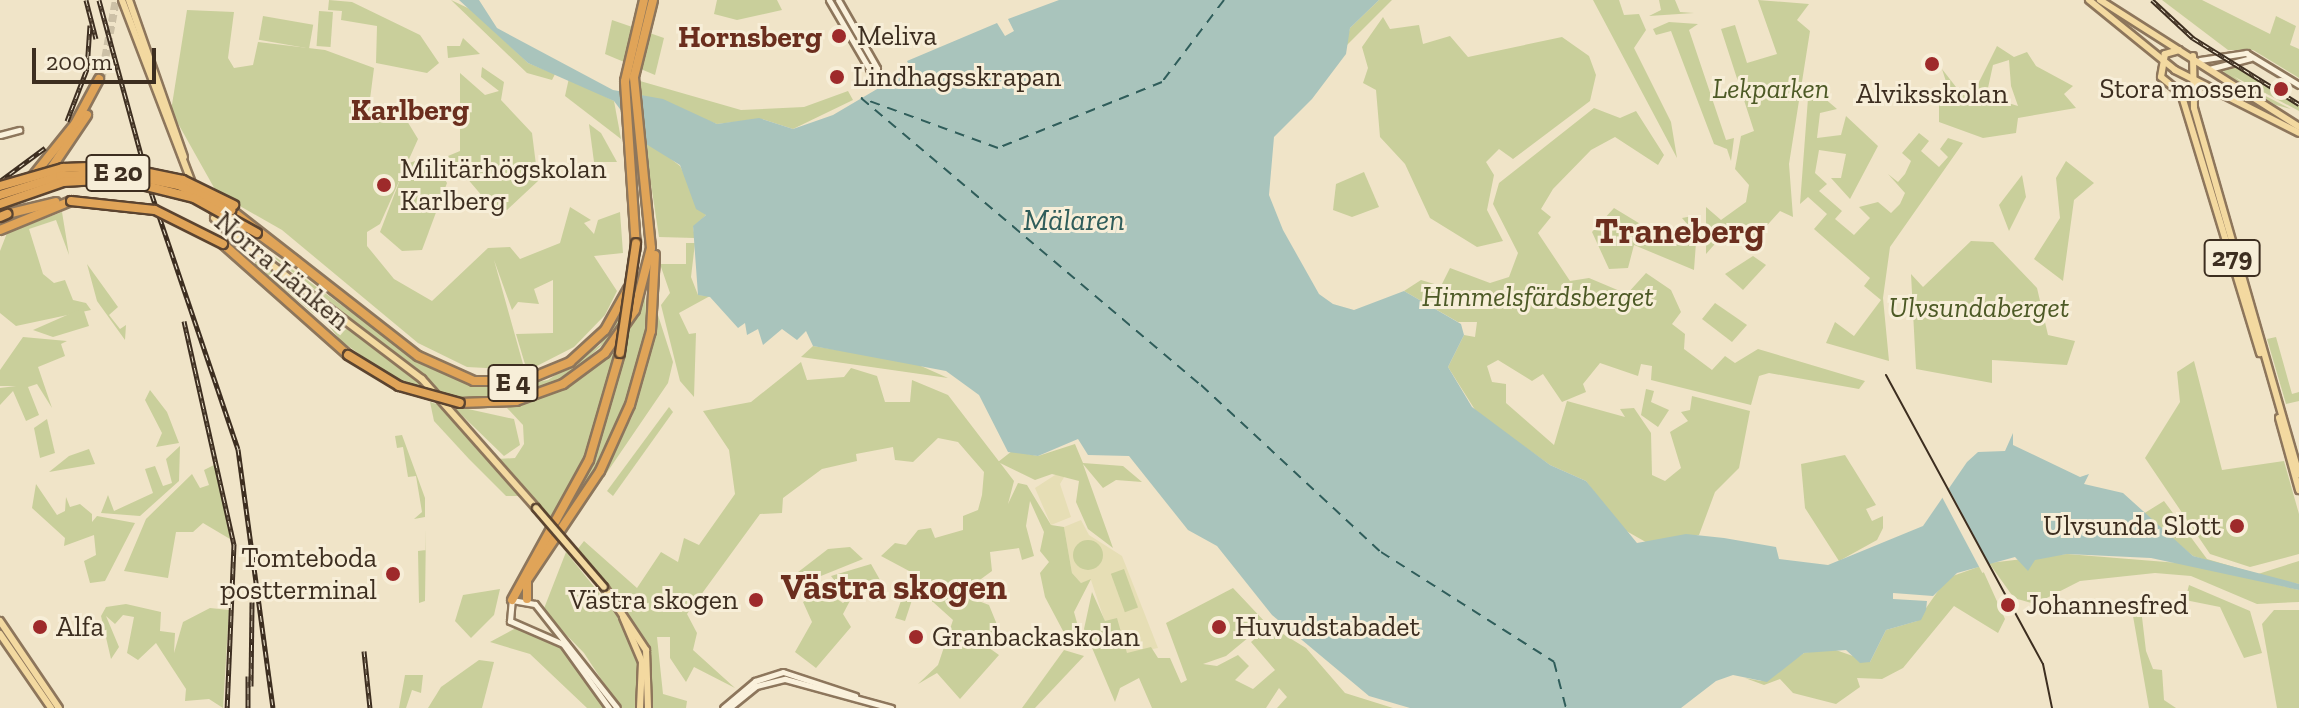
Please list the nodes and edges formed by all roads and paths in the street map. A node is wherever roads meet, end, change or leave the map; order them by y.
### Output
1 (121, 0) edge
2 (129, 0) edge
3 (644, 0) edge
4 (653, 0) edge
5 (829, 0) edge
6 (838, 0) edge
7 (2089, 0) edge
8 (2100, 0) edge
9 (2131, 31) junction
10 (2181, 50) junction
11 (2163, 57) junction
12 (2197, 58) junction
13 (2252, 58) junction
14 (2160, 65) junction
15 (2209, 69) junction
16 (2197, 78) junction
17 (2299, 85) edge
18 (2194, 88) junction
19 (2181, 93) junction
20 (19, 130) dead end
21 (2299, 130) edge
22 (0, 135) edge
23 (0, 186) edge
24 (35, 189) tunnel mouth
25 (202, 197) junction
26 (0, 198) edge
27 (71, 201) junction
28 (233, 207) junction
29 (3, 215) edge
30 (651, 222) junction
31 (0, 230) edge
32 (636, 243) junction
33 (329, 283) junction
34 (302, 289) junction
35 (2299, 474) edge
36 (2299, 490) edge
37 (602, 588) junction
38 (527, 599) junction
39 (512, 600) junction
40 (540, 617) junction
41 (0, 621) edge
42 (530, 628) junction
43 (0, 634) edge
44 (740, 694) junction
45 (51, 708) edge
46 (59, 708) edge
47 (609, 708) edge
48 (617, 708) edge
49 (640, 708) edge
50 (648, 708) edge
51 (723, 708) edge
52 (729, 708) edge
53 (891, 708) edge

1 - 25 main road
1 - 34 main road
2 - 25 main road
3 - 32 highway, E 4
4 - 30 highway, E 4
5 - 6 street
7 - 9 main road
8 - 10 main road
9 - 11 main road
9 - 14 main road
10 - 11 main road
10 - 12 main road
11 - 14 main road
11 - 16 main road
12 - 13 street
12 - 15 main road
12 - 16 main road
13 - 15 street
13 - 17 street
14 - 19 main road
15 - 16 main road
15 - 21 main road
16 - 18 main road
16 - 21 main road
18 - 19 main road
18 - 35 main road, 279
19 - 36 main road, 279
20 - 22 street
23 - 28 highway, bridge
24 - 26 highway
25 - 34 main road
26 - 28 highway, Norra Länken / E 20, bridge
26 - 33 highway, Norra Länken / E 4, bridge
27 - 29 highway, Norra Länken / E 4
27 - 30 highway, Norra Länken / E 4, bridge
27 - 31 highway
28 - 33 highway, Norra Länken
30 - 38 highway
32 - 33 highway, Norra Länken / E 4, bridge
32 - 39 highway, bridge
34 - 37 main road, bridge
37 - 49 main road
37 - 50 main road
38 - 39 street
38 - 40 street
39 - 42 street
40 - 42 street
40 - 48 street
41 - 46 main road
42 - 47 street
43 - 45 main road
44 - 51 street
44 - 52 street
44 - 53 street

